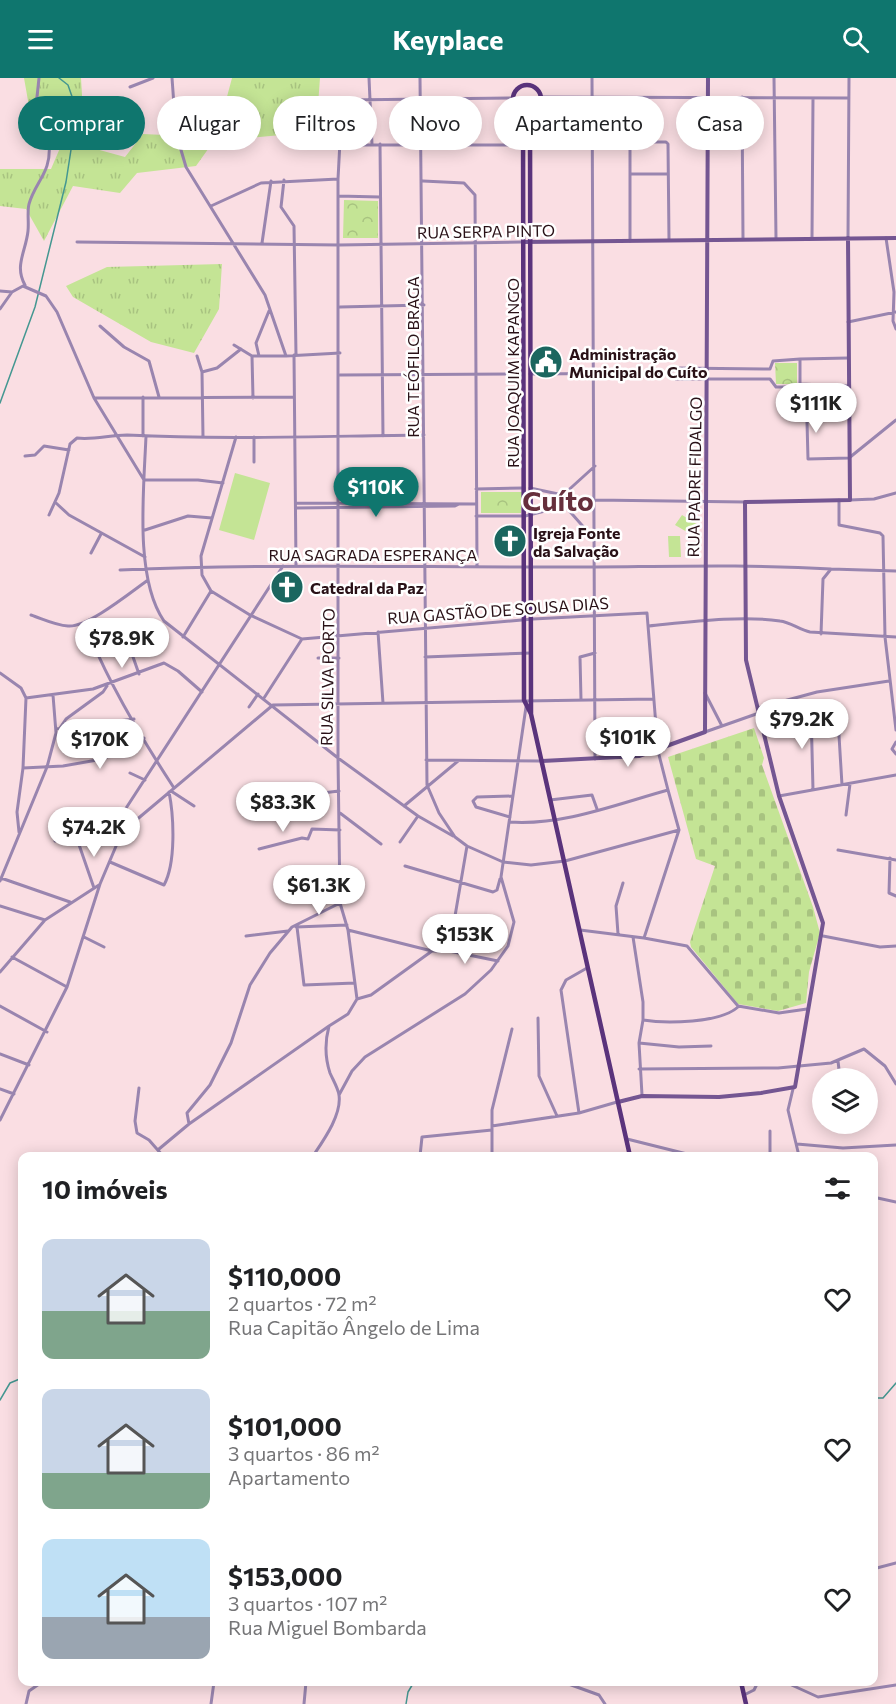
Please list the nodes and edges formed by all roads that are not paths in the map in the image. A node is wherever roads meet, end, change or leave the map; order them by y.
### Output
1 (39, 78) edge
2 (153, 78) edge
3 (172, 78) edge
4 (369, 78) edge
5 (420, 78) edge
6 (523, 78) edge
7 (530, 78) edge
8 (592, 78) edge
9 (708, 78) edge
10 (774, 78) edge
11 (849, 78) edge
12 (530, 85) junction
13 (523, 86) junction
14 (130, 87) dead end
15 (369, 96) edge
16 (421, 96) edge
17 (514, 96) edge
18 (540, 96) edge
19 (592, 96) edge
20 (708, 96) edge
21 (764, 97) edge
22 (774, 97) junction
23 (813, 98) junction
24 (848, 98) junction
25 (380, 144) joint
26 (389, 144) edge
27 (339, 150) edge
28 (422, 150) edge
29 (523, 150) edge
30 (531, 150) edge
31 (592, 150) edge
32 (708, 150) edge
33 (742, 150) edge
34 (630, 174) junction
35 (668, 174) junction
36 (338, 179) junction
37 (271, 180) junction
38 (284, 180) junction
39 (422, 181) junction
40 (523, 192) junction
41 (531, 192) junction
42 (338, 196) junction
43 (380, 196) junction
44 (211, 206) junction
45 (776, 238) junction
46 (812, 238) junction
47 (848, 238) junction
48 (886, 238) junction
49 (896, 238) edge
50 (708, 239) junction
51 (743, 239) junction
52 (669, 240) junction
53 (630, 241) junction
54 (77, 242) dead end
55 (523, 242) junction
56 (531, 242) junction
57 (593, 242) junction
58 (235, 243) junction
59 (262, 243) junction
60 (294, 243) junction
61 (475, 243) junction
62 (423, 244) junction
63 (339, 245) junction
64 (381, 245) junction
65 (25, 285) junction
66 (523, 287) junction
67 (531, 287) junction
68 (0, 291) edge
69 (12, 292) junction
70 (424, 305) junction
71 (382, 306) junction
72 (340, 307) junction
73 (0, 309) edge
74 (270, 310) junction
75 (894, 313) edge
76 (848, 322) junction
77 (99, 326) dead end
78 (896, 329) edge
79 (523, 331) junction
80 (531, 331) junction
81 (234, 345) dead end
82 (241, 350) junction
83 (340, 353) junction
84 (197, 356) dead end
85 (252, 356) junction
86 (260, 356) junction
87 (286, 356) junction
88 (295, 356) junction
89 (848, 358) junction
90 (800, 359) junction
91 (707, 368) junction
92 (770, 369) junction
93 (202, 372) junction
94 (477, 373) junction
95 (594, 373) junction
96 (669, 373) junction
97 (383, 374) junction
98 (424, 374) junction
99 (523, 374) junction
100 (340, 375) junction
101 (532, 375) junction
102 (770, 379) junction
103 (707, 380) junction
104 (800, 384) junction
105 (806, 385) junction
106 (848, 386) junction
107 (294, 396) junction
108 (143, 397) junction
109 (159, 397) junction
110 (94, 398) junction
111 (202, 398) junction
112 (253, 398) junction
113 (896, 420) edge
114 (524, 432) junction
115 (532, 433) junction
116 (116, 435) junction
117 (424, 435) junction
118 (145, 436) junction
119 (339, 436) junction
120 (383, 436) junction
121 (203, 437) junction
122 (236, 437) junction
123 (254, 437) junction
124 (295, 437) junction
125 (69, 450) junction
126 (25, 456) dead end
127 (849, 458) junction
128 (254, 462) dead end
129 (595, 466) junction
130 (144, 480) junction
131 (223, 483) junction
132 (525, 488) junction
133 (533, 488) junction
134 (476, 489) junction
135 (896, 493) edge
136 (563, 495) junction
137 (595, 500) junction
138 (706, 500) junction
139 (839, 500) junction
140 (850, 500) junction
141 (56, 502) junction
142 (745, 502) junction
143 (425, 504) junction
144 (476, 504) junction
145 (339, 505) junction
146 (296, 506) junction
147 (565, 506) junction
148 (49, 514) dead end
149 (533, 514) junction
150 (476, 516) junction
151 (525, 516) junction
152 (212, 518) junction
153 (145, 530) junction
154 (101, 534) junction
155 (595, 540) junction
156 (90, 553) dead end
157 (145, 557) junction
158 (283, 565) junction
159 (296, 565) junction
160 (340, 565) junction
161 (426, 565) junction
162 (200, 566) junction
163 (477, 566) junction
164 (745, 566) junction
165 (525, 567) junction
166 (532, 567) junction
167 (596, 567) junction
168 (705, 567) junction
169 (146, 569) junction
170 (831, 569) junction
171 (120, 570) dead end
172 (883, 570) junction
173 (896, 571) edge
174 (148, 580) junction
175 (525, 589) junction
176 (532, 589) junction
177 (211, 591) junction
178 (525, 598) junction
179 (532, 599) junction
180 (31, 615) dead end
181 (250, 615) junction
182 (595, 615) junction
183 (525, 619) junction
184 (533, 619) junction
185 (705, 620) junction
186 (744, 620) junction
187 (85, 623) junction
188 (649, 626) junction
189 (427, 627) junction
190 (378, 632) junction
191 (821, 633) junction
192 (339, 634) junction
193 (126, 637) dead end
194 (885, 637) junction
195 (896, 637) edge
196 (183, 638) junction
197 (302, 639) junction
198 (532, 653) junction
199 (595, 653) junction
200 (525, 654) junction
201 (425, 657) junction
202 (318, 658) dead end
203 (339, 658) junction
204 (219, 665) junction
205 (0, 673) edge
206 (139, 674) junction
207 (889, 681) junction
208 (113, 683) junction
209 (107, 685) junction
210 (202, 692) junction
211 (705, 693) junction
212 (258, 694) junction
213 (53, 695) junction
214 (26, 698) junction
215 (263, 698) junction
216 (654, 699) junction
217 (524, 700) junction
218 (533, 700) junction
219 (581, 700) junction
220 (596, 700) junction
221 (425, 702) junction
222 (787, 702) junction
223 (383, 703) junction
224 (338, 704) junction
225 (273, 705) junction
226 (249, 707) dead end
227 (526, 707) junction
228 (811, 709) junction
229 (759, 710) junction
230 (531, 714) junction
231 (134, 719) junction
232 (722, 726) junction
233 (58, 729) junction
234 (896, 730) edge
235 (705, 732) junction
236 (144, 738) junction
237 (896, 742) edge
238 (658, 750) junction
239 (896, 754) edge
240 (338, 758) junction
241 (595, 759) junction
242 (426, 760) junction
243 (459, 760) junction
244 (519, 760) junction
245 (542, 761) junction
246 (157, 762) junction
247 (47, 767) junction
248 (23, 768) junction
249 (130, 773) dead end
250 (896, 775) edge
251 (145, 780) junction
252 (850, 784) junction
253 (427, 785) junction
254 (842, 785) junction
255 (171, 790) junction
256 (668, 790) junction
257 (813, 790) junction
258 (339, 791) junction
259 (298, 792) dead end
260 (513, 796) junction
261 (779, 796) junction
262 (550, 800) junction
263 (194, 806) dead end
264 (404, 806) junction
265 (597, 809) junction
266 (85, 810) dead end
267 (340, 813) junction
268 (846, 815) dead end
269 (418, 816) junction
270 (510, 817) junction
271 (119, 819) junction
272 (555, 820) junction
273 (509, 822) junction
274 (127, 827) junction
275 (95, 828) junction
276 (340, 830) junction
277 (679, 830) junction
278 (19, 834) junction
279 (76, 835) junction
280 (455, 837) junction
281 (55, 841) dead end
282 (400, 842) dead end
283 (381, 844) dead end
284 (467, 846) junction
285 (259, 849) dead end
286 (838, 850) dead end
287 (890, 858) junction
288 (896, 860) edge
289 (565, 861) junction
290 (110, 862) junction
291 (503, 862) junction
292 (405, 866) dead end
293 (501, 877) junction
294 (1, 880) edge
295 (461, 883) junction
296 (623, 883) dead end
297 (100, 884) junction
298 (94, 888) junction
299 (896, 896) edge
300 (70, 902) junction
301 (340, 903) junction
302 (0, 906) edge
303 (45, 920) junction
304 (347, 925) junction
305 (292, 927) junction
306 (297, 927) junction
307 (578, 929) junction
308 (348, 930) junction
309 (288, 931) junction
310 (618, 934) junction
311 (246, 936) dead end
312 (823, 936) junction
313 (83, 937) junction
314 (633, 937) junction
315 (644, 938) junction
316 (104, 946) dead end
317 (896, 946) edge
318 (432, 951) junction
319 (449, 951) junction
320 (12, 957) junction
321 (499, 961) junction
322 (587, 968) junction
323 (0, 972) edge
324 (355, 983) junction
325 (67, 987) junction
326 (357, 999) junction
327 (0, 1006) edge
328 (738, 1006) junction
329 (807, 1009) junction
330 (538, 1018) dead end
331 (643, 1020) junction
332 (329, 1026) junction
333 (512, 1029) dead end
334 (47, 1032) junction
335 (639, 1043) junction
336 (711, 1046) dead end
337 (0, 1054) edge
338 (838, 1061) junction
339 (29, 1065) junction
340 (799, 1066) junction
341 (839, 1068) edge
342 (639, 1069) junction
343 (896, 1084) edge
344 (139, 1088) dead end
345 (0, 1089) edge
346 (793, 1089) junction
347 (14, 1094) junction
348 (339, 1095) junction
349 (642, 1096) junction
350 (617, 1102) junction
351 (579, 1113) junction
352 (557, 1116) junction
353 (0, 1120) edge
354 (189, 1124) junction
355 (492, 1128) junction
356 (770, 1131) dead end
357 (626, 1139) junction
358 (797, 1144) junction
359 (896, 1145) edge
360 (159, 1149) junction
361 (161, 1152) edge
362 (315, 1152) edge
363 (420, 1152) edge
364 (492, 1152) edge
365 (629, 1152) edge
366 (679, 1152) edge
367 (770, 1152) edge
368 (798, 1152) edge
369 (878, 1198) edge
370 (896, 1202) edge
371 (896, 1563) edge
372 (878, 1568) edge
373 (896, 1685) edge
374 (36, 1686) edge
375 (213, 1686) edge
376 (306, 1686) edge
377 (574, 1686) edge
378 (742, 1686) edge
379 (756, 1686) edge
380 (794, 1686) edge
381 (744, 1695) junction
382 (818, 1697) junction
383 (817, 1703) edge
384 (26, 1704) edge
385 (211, 1704) edge
386 (304, 1704) edge
387 (605, 1704) edge
388 (746, 1704) edge

1 - 65 street
2 - 14 street
3 - 44 street
4 - 15 street
5 - 16 street, RUA TEÓFILO BRAGA
6 - 13 main road
7 - 12 main road
8 - 19 street
9 - 20 street, RUA PADRE FIDALGO
10 - 22 street
11 - 24 street
12 - 13 main road
12 - 18 main road
13 - 17 main road
21 - 22 street
22 - 23 street
22 - 45 street
23 - 24 street
23 - 46 street
24 - 47 street
25 - 26 street
25 - 43 street
27 - 36 street, RUA SILVA PORTO
28 - 39 street, RUA TEÓFILO BRAGA
29 - 40 main road, RUA JOAQUIM KAPANGO
30 - 41 main road, RUA JOAQUIM KAPANGO
31 - 57 street
32 - 50 street, RUA PADRE FIDALGO
33 - 51 street
34 - 35 street
34 - 35 street
34 - 53 street
35 - 52 street
36 - 38 street
36 - 42 street, RUA SILVA PORTO
37 - 38 street
37 - 44 street
37 - 59 street
38 - 60 street
39 - 61 street
39 - 62 street, RUA TEÓFILO BRAGA
40 - 41 main road
40 - 55 main road, RUA JOAQUIM KAPANGO
41 - 56 main road, RUA JOAQUIM KAPANGO
42 - 43 street
42 - 63 street, RUA SILVA PORTO
43 - 64 street
44 - 58 street
45 - 46 street, RUA SERPA PINTO
45 - 51 street, RUA SERPA PINTO
46 - 47 street, RUA SERPA PINTO
47 - 48 street, RUA SERPA PINTO
47 - 76 street
48 - 49 street, RUA SERPA PINTO
48 - 75 street
50 - 51 street, RUA SERPA PINTO
50 - 52 street, RUA SERPA PINTO
50 - 91 street, RUA PADRE FIDALGO
52 - 53 street, RUA SERPA PINTO
53 - 57 street, RUA SERPA PINTO
54 - 58 street, RUA SERPA PINTO
55 - 56 street, RUA SERPA PINTO
55 - 61 street, RUA SERPA PINTO
55 - 66 main road, RUA JOAQUIM KAPANGO
56 - 57 street, RUA SERPA PINTO
56 - 67 main road, RUA JOAQUIM KAPANGO
57 - 95 street
58 - 59 street, RUA SERPA PINTO
58 - 74 street
59 - 60 street, RUA SERPA PINTO
60 - 63 street, RUA SERPA PINTO
60 - 88 street
61 - 62 street, RUA SERPA PINTO
61 - 94 street
62 - 64 street, RUA SERPA PINTO
62 - 70 street, RUA TEÓFILO BRAGA
63 - 64 street, RUA SERPA PINTO
63 - 72 street, RUA SILVA PORTO
64 - 71 street
65 - 69 street
65 - 110 street
66 - 67 main road
66 - 79 main road, RUA JOAQUIM KAPANGO
67 - 80 main road, RUA JOAQUIM KAPANGO
68 - 69 street
69 - 73 street
70 - 71 street
70 - 98 street, RUA TEÓFILO BRAGA
71 - 72 street
71 - 97 street
72 - 83 street, RUA SILVA PORTO
74 - 86 street
74 - 87 street
75 - 76 street
75 - 78 street
76 - 89 street
77 - 109 street
79 - 80 main road
79 - 99 main road, RUA JOAQUIM KAPANGO
80 - 101 main road, RUA JOAQUIM KAPANGO
81 - 82 street
82 - 85 street
82 - 93 street
83 - 88 street
83 - 100 street, RUA SILVA PORTO
84 - 93 street
85 - 86 street
85 - 112 street
86 - 87 street
87 - 88 street
88 - 107 street
89 - 90 street
89 - 106 street
90 - 92 street
90 - 104 street
91 - 92 street
91 - 96 street
91 - 103 street, RUA PADRE FIDALGO
92 - 102 street
93 - 111 street
94 - 98 street
94 - 99 street
94 - 134 street
95 - 96 street
95 - 101 street
95 - 129 street
96 - 103 street
97 - 98 street
97 - 100 street
97 - 120 street
98 - 117 street, RUA TEÓFILO BRAGA
99 - 101 street
99 - 114 main road, RUA JOAQUIM KAPANGO
100 - 119 street, RUA SILVA PORTO
101 - 115 main road, RUA JOAQUIM KAPANGO
102 - 103 street
102 - 104 street
103 - 138 street, RUA PADRE FIDALGO
104 - 105 street
105 - 106 street
105 - 127 street
106 - 127 street
107 - 112 street
107 - 124 street
108 - 109 street
108 - 110 street
108 - 118 street
109 - 111 street
110 - 116 street
111 - 112 street
111 - 121 street
113 - 127 street
114 - 115 main road
114 - 132 main road, RUA JOAQUIM KAPANGO
115 - 133 main road, RUA JOAQUIM KAPANGO
116 - 118 street
116 - 125 street
116 - 130 street
117 - 120 street
117 - 143 street, RUA TEÓFILO BRAGA
118 - 121 street
118 - 130 street
119 - 120 street
119 - 124 street
119 - 145 street, RUA SILVA PORTO
121 - 122 street
122 - 123 street
122 - 131 street
123 - 124 street
123 - 128 street
124 - 146 street
125 - 126 street
125 - 141 street
127 - 140 street
129 - 136 street
129 - 137 street
130 - 131 street
130 - 153 street
131 - 152 street
132 - 133 street
132 - 134 street
132 - 151 main road, RUA JOAQUIM KAPANGO
133 - 136 street
133 - 149 main road, RUA JOAQUIM KAPANGO
134 - 144 street
135 - 140 street
136 - 147 street
137 - 138 street
137 - 155 street
138 - 142 street
138 - 168 street, RUA PADRE FIDALGO
139 - 140 street
139 - 142 street
139 - 172 street
141 - 148 street
141 - 154 street
142 - 164 street
143 - 144 street
143 - 145 street
143 - 161 street, RUA TEÓFILO BRAGA
144 - 150 street
145 - 146 street
145 - 160 street, RUA SILVA PORTO
146 - 159 street
147 - 149 street
147 - 155 street
149 - 151 street
149 - 166 main road, RUA JOAQUIM KAPANGO
150 - 151 street
150 - 163 street
151 - 165 main road, RUA JOAQUIM KAPANGO
152 - 153 street
152 - 162 street
153 - 157 street
154 - 156 street
154 - 157 street
155 - 167 street
157 - 169 street
158 - 159 street, RUA SAGRADA ESPERANÇA
158 - 162 street, RUA SAGRADA ESPERANÇA
158 - 181 street
159 - 160 street, RUA SAGRADA ESPERANÇA
160 - 161 street, RUA SAGRADA ESPERANÇA
160 - 192 street, RUA SILVA PORTO
161 - 163 street, RUA SAGRADA ESPERANÇA
161 - 189 street, RUA TEÓFILO BRAGA
162 - 169 street, RUA SAGRADA ESPERANÇA
162 - 177 street
163 - 165 street, RUA SAGRADA ESPERANÇA
164 - 168 street, RUA SAGRADA ESPERANÇA
164 - 170 street, RUA SAGRADA ESPERANÇA
164 - 186 street
165 - 166 street, RUA SAGRADA ESPERANÇA
165 - 175 main road, RUA JOAQUIM KAPANGO
166 - 167 street, RUA SAGRADA ESPERANÇA
166 - 176 main road, RUA JOAQUIM KAPANGO
167 - 168 street, RUA SAGRADA ESPERANÇA
167 - 182 street
168 - 185 street, RUA PADRE FIDALGO
169 - 171 street, RUA SAGRADA ESPERANÇA
169 - 174 street
170 - 172 street, RUA SAGRADA ESPERANÇA
170 - 191 street
172 - 173 street, RUA SAGRADA ESPERANÇA
172 - 194 street
174 - 187 street
174 - 196 street
175 - 176 main road
175 - 178 main road, RUA JOAQUIM KAPANGO
176 - 179 main road, RUA JOAQUIM KAPANGO
177 - 181 street
177 - 196 street
178 - 179 main road
178 - 183 main road, RUA JOAQUIM KAPANGO
179 - 184 main road, RUA JOAQUIM KAPANGO
180 - 187 street
181 - 197 street
181 - 204 street
182 - 184 street, RUA GASTÃO DE SOUSA DIAS
182 - 188 street, RUA GASTÃO DE SOUSA DIAS
182 - 199 street
183 - 184 street, RUA GASTÃO DE SOUSA DIAS
183 - 189 street, RUA GASTÃO DE SOUSA DIAS
183 - 200 main road, RUA JOAQUIM KAPANGO
184 - 198 main road, RUA JOAQUIM KAPANGO
185 - 186 street
185 - 188 street
185 - 211 street, RUA PADRE FIDALGO
186 - 191 street
186 - 229 street
187 - 208 street
188 - 216 street
189 - 190 street, RUA GASTÃO DE SOUSA DIAS
189 - 201 street, RUA TEÓFILO BRAGA
190 - 192 street, RUA GASTÃO DE SOUSA DIAS
190 - 223 street
191 - 194 street
192 - 197 street, RUA GASTÃO DE SOUSA DIAS
192 - 203 street, RUA SILVA PORTO
193 - 206 street
194 - 195 street
194 - 207 street
196 - 204 street
197 - 215 street
198 - 200 street
198 - 218 main road, RUA JOAQUIM KAPANGO
199 - 219 street
199 - 220 street
200 - 201 street
200 - 217 main road, RUA JOAQUIM KAPANGO
201 - 221 street, RUA TEÓFILO BRAGA
202 - 203 street
203 - 224 street, RUA SILVA PORTO
204 - 210 street
204 - 212 street
205 - 214 street
206 - 208 street
206 - 210 street
207 - 222 street
207 - 234 street
208 - 209 street
208 - 231 street
209 - 213 street
209 - 233 street
210 - 246 street
211 - 232 street
211 - 235 street, RUA PADRE FIDALGO
212 - 215 street
212 - 226 street
213 - 214 street
213 - 233 street
214 - 248 street
215 - 225 street
216 - 220 street
216 - 238 street
217 - 218 street
217 - 221 street
217 - 227 main road, RUA JOAQUIM KAPANGO
218 - 219 street
218 - 230 main road, RUA JOAQUIM KAPANGO
219 - 220 street
220 - 241 street
221 - 223 street
221 - 242 street, RUA TEÓFILO BRAGA
222 - 228 street
222 - 229 street
223 - 224 street
224 - 225 street
224 - 240 street, RUA SILVA PORTO
225 - 240 street
225 - 255 street
227 - 230 main road, RUA JOAQUIM KAPANGO
227 - 244 street
228 - 254 street
228 - 257 street
229 - 232 street
229 - 261 street
230 - 245 main road
231 - 233 street
231 - 236 street
232 - 235 street
233 - 247 street
235 - 238 street
236 - 246 street
236 - 247 street
237 - 239 street
238 - 241 street
238 - 256 street
240 - 258 street, RUA SILVA PORTO
240 - 264 street
241 - 245 street
242 - 243 street
242 - 253 street, RUA TEÓFILO BRAGA
243 - 244 street
243 - 253 street
244 - 245 street
244 - 260 street
245 - 262 main road
246 - 251 street
246 - 255 street
247 - 248 street
247 - 278 street
248 - 278 street
249 - 251 street
250 - 252 street
251 - 271 street
252 - 254 street
252 - 268 street
253 - 264 street
253 - 280 street, RUA TEÓFILO BRAGA
254 - 257 street
255 - 263 street
255 - 274 street
255 - 290 street
256 - 265 street
256 - 277 street
257 - 261 street
258 - 259 street
258 - 267 street, RUA SILVA PORTO
260 - 270 street
260 - 270 street
261 - 312 street
262 - 265 street
262 - 272 main road
264 - 269 street
265 - 272 street
266 - 275 street
267 - 276 street, RUA SILVA PORTO
267 - 283 street
269 - 280 street
269 - 282 street
270 - 273 street
271 - 274 street
271 - 275 street
272 - 273 street
272 - 289 main road
273 - 291 street
274 - 290 street
275 - 279 street
276 - 285 street
276 - 301 street, RUA SILVA PORTO
277 - 289 street, RUA TEÓFILO BRAGA
277 - 315 street
278 - 294 street
279 - 281 street
279 - 298 street
280 - 284 street, RUA TEÓFILO BRAGA
284 - 291 street, RUA TEÓFILO BRAGA
284 - 295 street
286 - 287 street
287 - 288 street
287 - 299 street
289 - 291 street, RUA TEÓFILO BRAGA
289 - 307 main road
290 - 297 street
291 - 293 street
292 - 295 street
293 - 295 street
293 - 321 street
294 - 300 street
295 - 319 street
296 - 310 street
297 - 298 street
297 - 313 street
298 - 300 street
300 - 303 street
301 - 304 street, RUA SILVA PORTO
301 - 305 street
302 - 303 street
303 - 320 street
304 - 306 street
304 - 308 street, RUA SILVA PORTO
305 - 306 street
305 - 309 street
306 - 324 street
307 - 310 street
307 - 322 main road
308 - 318 street
308 - 324 street, RUA SILVA PORTO
309 - 311 street
309 - 354 street
310 - 314 street
312 - 317 street
312 - 329 street
313 - 316 street
313 - 325 street
314 - 315 street
314 - 331 street
315 - 328 street
318 - 319 street
318 - 326 street
319 - 321 street
320 - 323 street
320 - 325 street
321 - 348 street
322 - 350 main road
322 - 351 street
324 - 326 street, RUA SILVA PORTO
325 - 334 street
326 - 332 street
327 - 334 street
328 - 329 street
328 - 331 street
329 - 340 street
330 - 352 street
331 - 335 street
332 - 348 street
332 - 354 street
333 - 355 street
334 - 339 street
335 - 336 street
335 - 342 street
337 - 339 street
338 - 340 street
338 - 341 street
338 - 343 street
339 - 347 street
340 - 342 street
340 - 346 street
342 - 349 street
344 - 360 street
345 - 347 street
346 - 349 street
346 - 358 street
347 - 353 street
348 - 362 street
349 - 350 street
350 - 351 street
350 - 357 main road
351 - 352 street
352 - 355 street
354 - 360 street
355 - 363 street
355 - 364 street
356 - 367 street
357 - 365 main road
357 - 366 street
358 - 359 street
358 - 368 street
360 - 361 street
369 - 370 street
371 - 372 street
373 - 382 street
374 - 384 street
375 - 385 street
376 - 386 street
377 - 387 street
378 - 381 main road
379 - 381 street
380 - 382 street
381 - 388 main road
382 - 383 street

